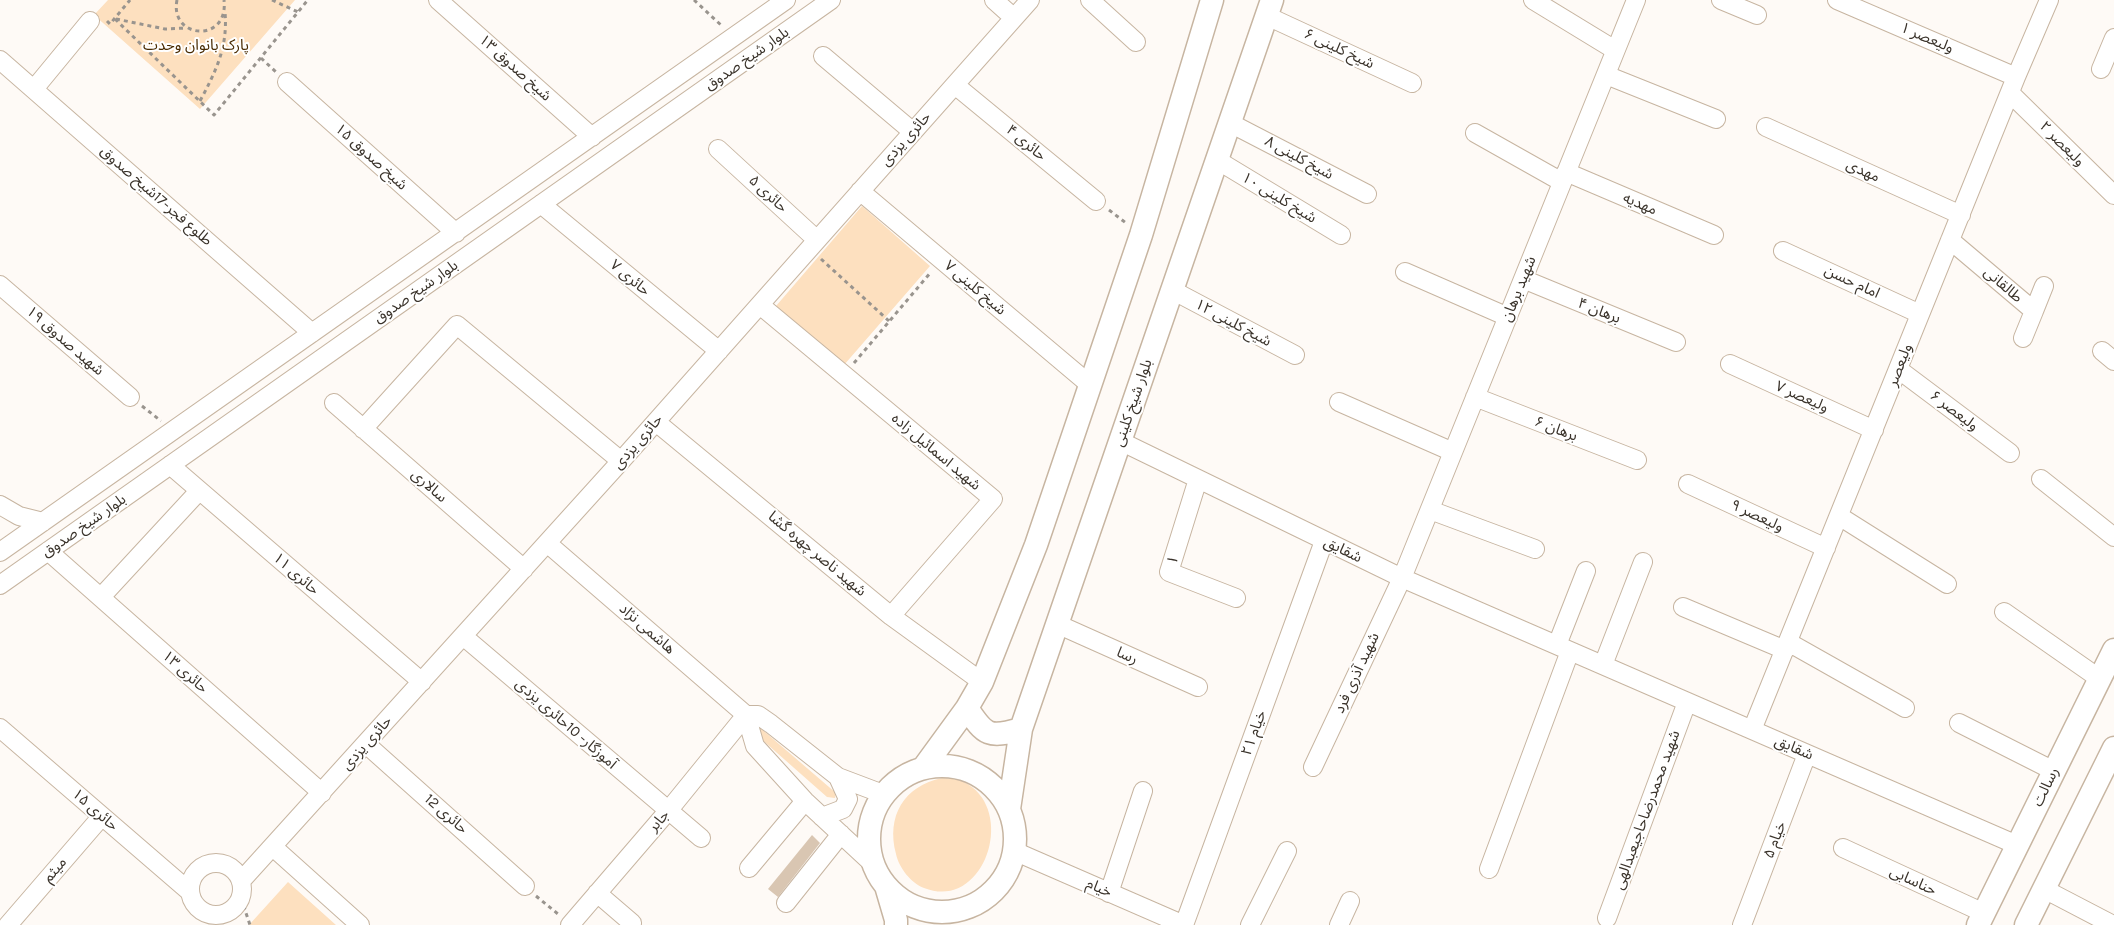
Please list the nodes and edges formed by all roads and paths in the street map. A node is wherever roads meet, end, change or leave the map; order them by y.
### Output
1 (130, 0) edge
2 (177, 0) edge
3 (224, 0) edge
4 (272, 0) edge
5 (305, 0) edge
6 (438, 0) edge
7 (694, 0) edge
8 (786, 0) edge
9 (831, 0) edge
10 (994, 0) edge
11 (1030, 0) edge
12 (1090, 0) edge
13 (1212, 0) edge
14 (1533, 0) edge
15 (1636, 0) edge
16 (1720, 0) edge
17 (1837, 0) edge
18 (2049, 0) edge
19 (1269, 8) edge
20 (225, 12) junction
21 (298, 12) junction
22 (1757, 15) dead end
23 (1014, 18) junction
24 (115, 19) junction
25 (90, 21) dead end
26 (187, 28) junction
27 (734, 36) junction
28 (2114, 38) edge
29 (1136, 42) dead end
30 (1616, 50) junction
31 (823, 56) dead end
32 (0, 60) edge
33 (2101, 69) dead end
34 (1606, 75) junction
35 (287, 82) dead end
36 (1412, 83) dead end
37 (956, 85) junction
38 (2013, 85) junction
39 (34, 89) junction
40 (200, 102) junction
41 (1716, 119) dead end
42 (1230, 123) junction
43 (1766, 127) dead end
44 (913, 132) junction
45 (1475, 133) dead end
46 (592, 137) junction
47 (718, 149) dead end
48 (1217, 160) junction
49 (1564, 177) junction
50 (860, 191) junction
51 (1367, 194) dead end
52 (2114, 194) edge
53 (1096, 201) joint
54 (541, 204) junction
55 (1961, 215) junction
56 (456, 233) junction
57 (1141, 235) junction
58 (1341, 235) dead end
59 (1714, 235) dead end
60 (1950, 240) junction
61 (813, 244) junction
62 (1783, 251) dead end
63 (941, 260) junction
64 (1405, 272) dead end
65 (1523, 280) junction
66 (0, 285) edge
67 (2044, 286) dead end
68 (1172, 290) junction
69 (760, 304) junction
70 (2034, 311) junction
71 (1920, 314) junction
72 (1508, 317) junction
73 (889, 321) junction
74 (312, 333) junction
75 (2023, 338) dead end
76 (1676, 342) dead end
77 (719, 351) junction
78 (1295, 356) dead end
79 (1730, 364) dead end
80 (1898, 369) junction
81 (844, 375) junction
82 (1089, 384) junction
83 (130, 397) joint
84 (1475, 397) junction
85 (1340, 402) dead end
86 (334, 404) dead end
87 (656, 422) junction
88 (363, 429) junction
89 (1874, 430) junction
90 (173, 431) junction
91 (1120, 441) junction
92 (1453, 452) junction
93 (2010, 453) dead end
94 (1637, 460) dead end
95 (622, 462) junction
96 (170, 465) junction
97 (1198, 479) junction
98 (2040, 479) dead end
99 (1688, 484) dead end
100 (199, 491) junction
101 (0, 506) edge
102 (1430, 510) junction
103 (1840, 516) junction
104 (43, 522) junction
105 (2114, 537) edge
106 (17, 540) junction
107 (1324, 541) junction
108 (547, 543) junction
109 (1826, 548) junction
110 (1535, 549) dead end
111 (48, 551) junction
112 (0, 552) edge
113 (1643, 562) dead end
114 (524, 569) junction
115 (1586, 571) dead end
116 (1402, 578) junction
117 (1947, 584) dead end
118 (0, 585) edge
119 (101, 597) junction
120 (1236, 598) dead end
121 (1683, 607) dead end
122 (2004, 612) dead end
123 (891, 616) junction
124 (1057, 624) junction
125 (463, 636) junction
126 (1787, 646) junction
127 (1564, 648) junction
128 (2114, 650) edge
129 (1603, 665) junction
130 (2100, 679) junction
131 (422, 682) junction
132 (982, 682) junction
133 (1198, 687) dead end
134 (1688, 702) junction
135 (967, 708) junction
136 (1905, 708) dead end
137 (746, 715) junction
138 (1959, 723) dead end
139 (0, 728) edge
140 (1020, 729) junction
141 (1752, 730) junction
142 (366, 744) junction
143 (2114, 748) edge
144 (1807, 754) junction
145 (924, 767) junction
146 (1313, 767) dead end
147 (2054, 771) junction
148 (838, 777) junction
149 (1143, 791) dead end
150 (322, 793) junction
151 (883, 794) junction
152 (805, 801) junction
153 (1009, 810) junction
154 (668, 811) junction
155 (102, 816) junction
156 (822, 817) junction
157 (841, 834) junction
158 (700, 838) dead end
159 (2017, 845) junction
160 (273, 847) junction
161 (1843, 848) dead end
162 (1014, 851) junction
163 (1287, 851) dead end
164 (874, 865) junction
165 (750, 868) dead end
166 (1490, 869) dead end
167 (525, 886) joint
168 (886, 886) junction
169 (2044, 889) junction
170 (241, 890) junction
171 (190, 892) junction
172 (1109, 892) junction
173 (597, 893) junction
174 (1350, 901) dead end
175 (786, 903) dead end
176 (972, 905) junction
177 (1607, 918) dead end
178 (1981, 919) edge
179 (248, 920) junction
180 (632, 923) dead end
181 (2029, 924) edge
182 (8, 925) edge
183 (243, 925) edge
184 (250, 925) edge
185 (360, 925) edge
186 (570, 925) edge
187 (896, 925) edge
188 (949, 925) edge
189 (1184, 925) edge
190 (1250, 925) edge
191 (1338, 925) edge
192 (1742, 925) edge
193 (2113, 925) edge

1 - 24 path
2 - 26 path
3 - 20 path
4 - 21 path
5 - 21 path
6 - 46 street, شیخ صدوق ۱۳
7 - 27 path
8 - 27 street, بلوار شیخ صدوق
9 - 54 street, بلوار شیخ صدوق
10 - 23 street
11 - 23 street, حائری یزدی
12 - 29 street
13 - 57 main road
14 - 30 street
15 - 30 street, شهید برهان
16 - 22 street
17 - 38 street, ولیعصر ۱
18 - 38 street, ولیعصر
19 - 36 street, شیخ کلینی ۶
19 - 42 main road, بلوار شیخ کلینی
20 - 26 path
20 - 40 path
21 - 40 path
23 - 37 street, حائری یزدی
24 - 26 path
24 - 40 path
25 - 39 street
27 - 46 street, بلوار شیخ صدوق
28 - 33 street
30 - 34 street, شهید برهان
31 - 44 street
32 - 39 street, طلوع فجر-17شیخ صدوق
34 - 41 street
34 - 49 street, شهید برهان
35 - 56 street, شیخ صدوق ۱۵
37 - 44 street, حائری یزدی
37 - 53 street, حائری ۴
38 - 52 street, ولیعصر ۲
38 - 55 street, ولیعصر
39 - 74 street, طلوع فجر-17شیخ صدوق
42 - 48 main road, بلوار شیخ کلینی
42 - 51 street, شیخ کلینی ۸
43 - 55 street, مهدی
44 - 50 street, حائری یزدی
45 - 49 street, مهدیه
46 - 56 street, بلوار شیخ صدوق
47 - 61 street, حائری ۵
48 - 58 street, شیخ کلینی ۱۰
48 - 68 main road, بلوار شیخ کلینی
49 - 59 street, مهدیه
49 - 65 street, شهید برهان
50 - 61 street, حائری یزدی
50 - 63 street, شیخ کلینی ۷
53 - 57 path
54 - 77 street, حائری ۷
54 - 96 street, بلوار شیخ صدوق
55 - 60 street, ولیعصر
56 - 74 street, بلوار شیخ صدوق
57 - 82 main road
60 - 70 street, طالقانی
60 - 71 street, ولیعصر
61 - 69 street, حائری یزدی
61 - 73 path
62 - 71 street, امام حسن
63 - 73 path
63 - 82 street, شیخ کلینی ۷
64 - 72 street
65 - 72 street, شهید برهان
65 - 76 street, برهان ۴
66 - 83 street, شهید صدوق ۱۹
67 - 70 street, طالقانی
68 - 78 street, شیخ کلینی ۱۲
68 - 91 main road, بلوار شیخ کلینی
69 - 77 street, حائری یزدی
69 - 81 street, شهید اسمائیل زاده
70 - 75 street
71 - 80 street, ولیعصر
72 - 84 street, شهید برهان
73 - 81 path
74 - 90 street, بلوار شیخ صدوق
77 - 87 street, حائری یزدی
79 - 89 street, ولیعصر ۷
80 - 89 street, ولیعصر
80 - 93 street, ولیعصر ۶
81 - 123 street, شهید اسمائیل زاده
82 - 132 main road
83 - 90 path
84 - 92 street, شهید برهان
84 - 94 street, برهان ۶
85 - 92 street
86 - 88 street, سالاری
87 - 95 street, حائری یزدی
87 - 123 street, شهید ناصر چهره گشا
88 - 95 street
88 - 114 street, سالاری
89 - 103 street, ولیعصر
90 - 104 street, بلوار شیخ صدوق
91 - 97 street, شقایق
91 - 124 main road, بلوار شیخ کلینی
92 - 102 street, شهید برهان
95 - 108 street, حائری یزدی
96 - 100 street, حائری ۱۱
96 - 111 street, بلوار شیخ صدوق
97 - 107 street, شقایق
97 - 120 street, ۱
98 - 105 street
99 - 109 street, ولیعصر ۹
100 - 119 street
100 - 131 street, حائری ۱۱
101 - 104 street
101 - 106 street
102 - 110 street
102 - 116 street, شهید برهان
103 - 109 street, ولیعصر
103 - 117 street
104 - 106 street, بلوار شیخ صدوق
106 - 112 street, بلوار شیخ صدوق
107 - 116 street, شقایق
107 - 189 street, خیام ۲۱
108 - 114 street, حائری یزدی
108 - 137 street, هاشمی نژاد
109 - 126 street, ولیعصر
111 - 118 street, بلوار شیخ صدوق
111 - 119 street, حائری ۱۳
113 - 129 street
114 - 125 street, حائری یزدی
115 - 127 street
116 - 127 street, شقایق
116 - 146 street, شهید آذری فرد
119 - 150 street, حائری ۱۳
121 - 126 street
122 - 130 street
123 - 132 street, شهید ناصر چهره گشا
124 - 133 street, رسا
124 - 140 main road, بلوار شیخ کلینی
125 - 131 street, حائری یزدی
125 - 154 street, آموزگار- 10حائری یزدی
126 - 136 street
126 - 141 street, ولیعصر
127 - 129 street, شقایق
127 - 166 street
128 - 130 main road, رسالت
129 - 134 street, شقایق
130 - 147 main road, رسالت
131 - 142 street, حائری یزدی
132 - 135 main road
134 - 141 street, شقایق
134 - 177 street, شهید محمدرضاحاجیعبدالهی
135 - 140 main road
135 - 145 main road
137 - 148 street
137 - 152 street
137 - 154 street, جابر
138 - 147 street
139 - 155 street, حائری ۱۵
140 - 153 main road, بلوار شیخ کلینی
141 - 144 street, شقایق
142 - 150 street, حائری یزدی
142 - 167 street, حائری 12
143 - 169 main road
144 - 159 street, شقایق
144 - 192 street, خیام ۵
145 - 151 main road
145 - 153 main road
147 - 159 main road, رسالت
148 - 151 street
148 - 156 street
149 - 172 street
150 - 160 street, حائری یزدی
151 - 164 main road
152 - 156 street
152 - 165 street
153 - 162 main road
154 - 158 street, آموزگار- 10حائری یزدی
154 - 173 street, جابر
155 - 171 street, حائری ۱۵
155 - 182 street, میثم
156 - 157 street
157 - 164 street
157 - 175 street
159 - 178 main road, رسالت
160 - 170 street, حائری یزدی
160 - 185 street
161 - 178 street, حناسابی
162 - 172 street, خیام
162 - 176 main road
163 - 190 street
164 - 168 main road
167 - 186 path
168 - 176 main road
168 - 187 main road
169 - 181 main road
169 - 193 street
170 - 171 street
170 - 171 street
170 - 179 path
172 - 189 street, خیام
173 - 180 street
173 - 186 street, جابر
174 - 191 street
176 - 188 main road
179 - 183 path
179 - 184 path

